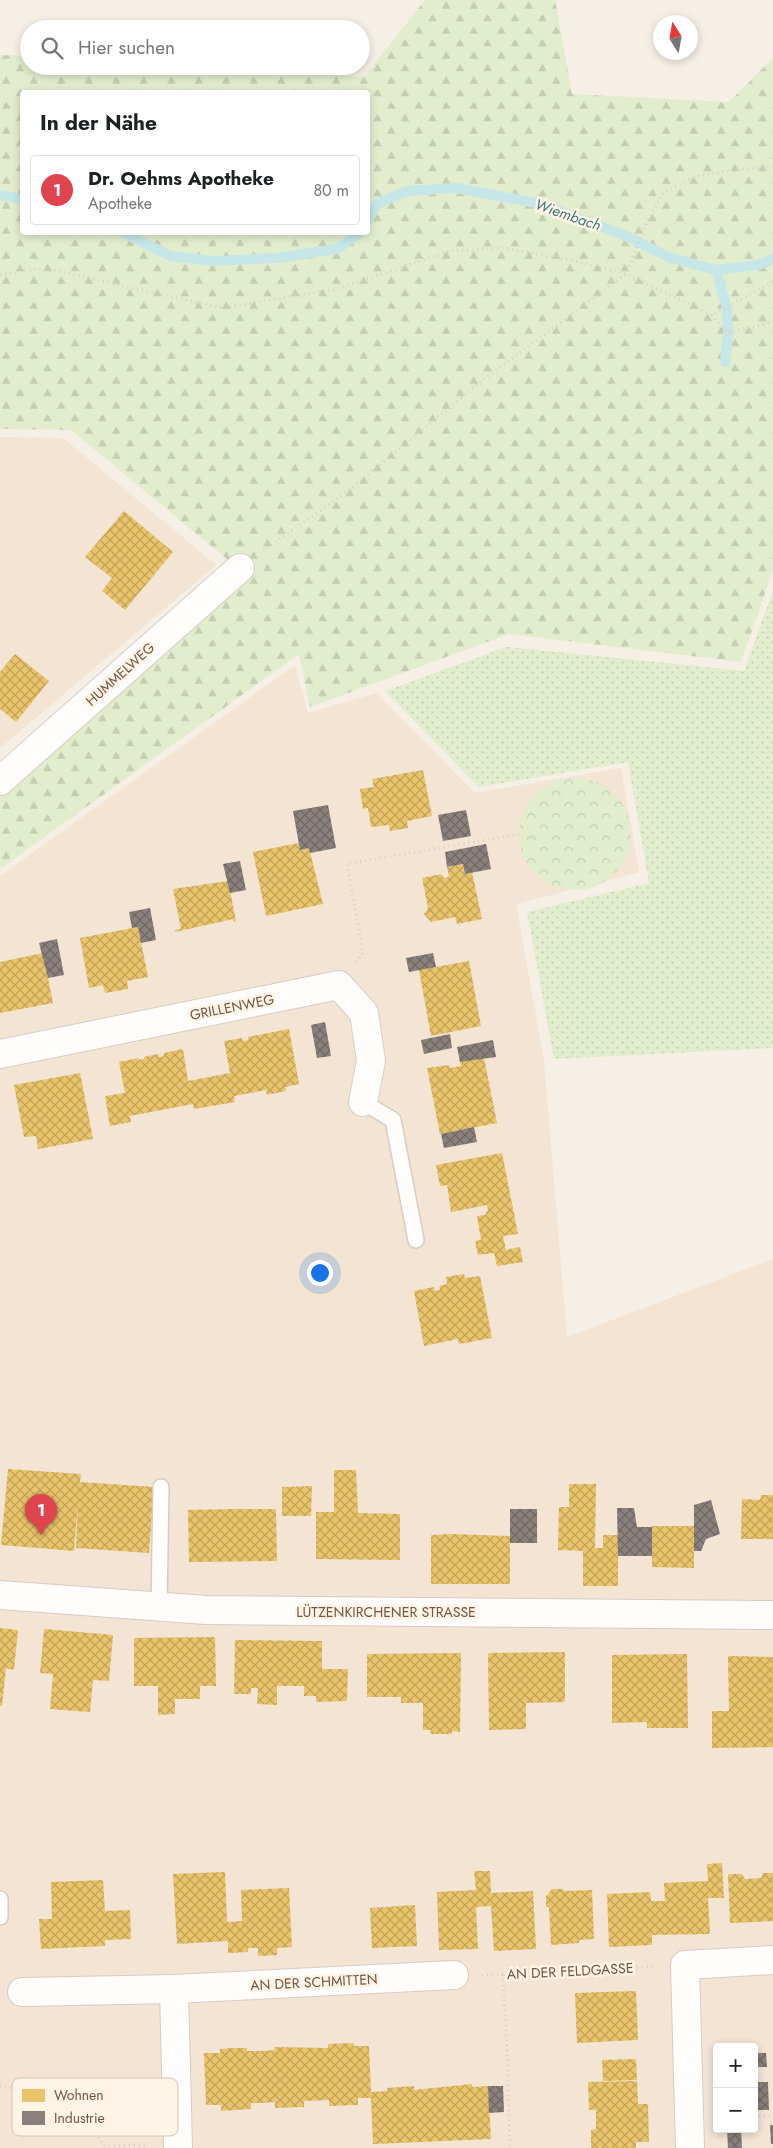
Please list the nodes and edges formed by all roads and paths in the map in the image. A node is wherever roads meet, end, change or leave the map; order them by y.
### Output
1 (773, 167) edge
2 (626, 274) junction
3 (0, 275) edge
4 (773, 282) edge
5 (712, 315) junction
6 (773, 322) edge
7 (240, 568) joint
8 (0, 781) edge
9 (519, 834) dead end
10 (339, 985) junction
11 (0, 1054) edge
12 (363, 1102) joint
13 (416, 1240) dead end
14 (161, 1487) dead end
15 (0, 1595) edge
16 (159, 1607) junction
17 (773, 1615) edge
18 (0, 1899) edge
19 (0, 1917) edge
20 (773, 1960) edge
21 (685, 1964) junction
22 (454, 1975) joint
23 (503, 1975) junction
24 (174, 1988) junction
25 (22, 1992) dead end
26 (176, 2078) edge
27 (773, 2116) edge
28 (758, 2117) edge
29 (98, 2136) edge
30 (177, 2146) edge
31 (510, 2148) edge
32 (690, 2148) edge

1 - 2 path
2 - 3 path
2 - 5 path
2 - 7 path
4 - 5 path
5 - 6 path
7 - 8 street, HUMMELWEG
9 - 10 path
10 - 11 street, GRILLENWEG
10 - 12 street
12 - 13 lane
14 - 16 lane
15 - 16 street, LÜTZENKIRCHENER STRASSE
16 - 17 street, LÜTZENKIRCHENER STRASSE
18 - 19 lane
20 - 21 street
21 - 23 path, AN DER FELDGASSE
21 - 32 street
22 - 23 path, AN DER FELDGASSE
22 - 24 street, AN DER SCHMITTEN
23 - 31 path
24 - 25 street, AN DER SCHMITTEN
24 - 26 street
27 - 28 path
29 - 30 path

